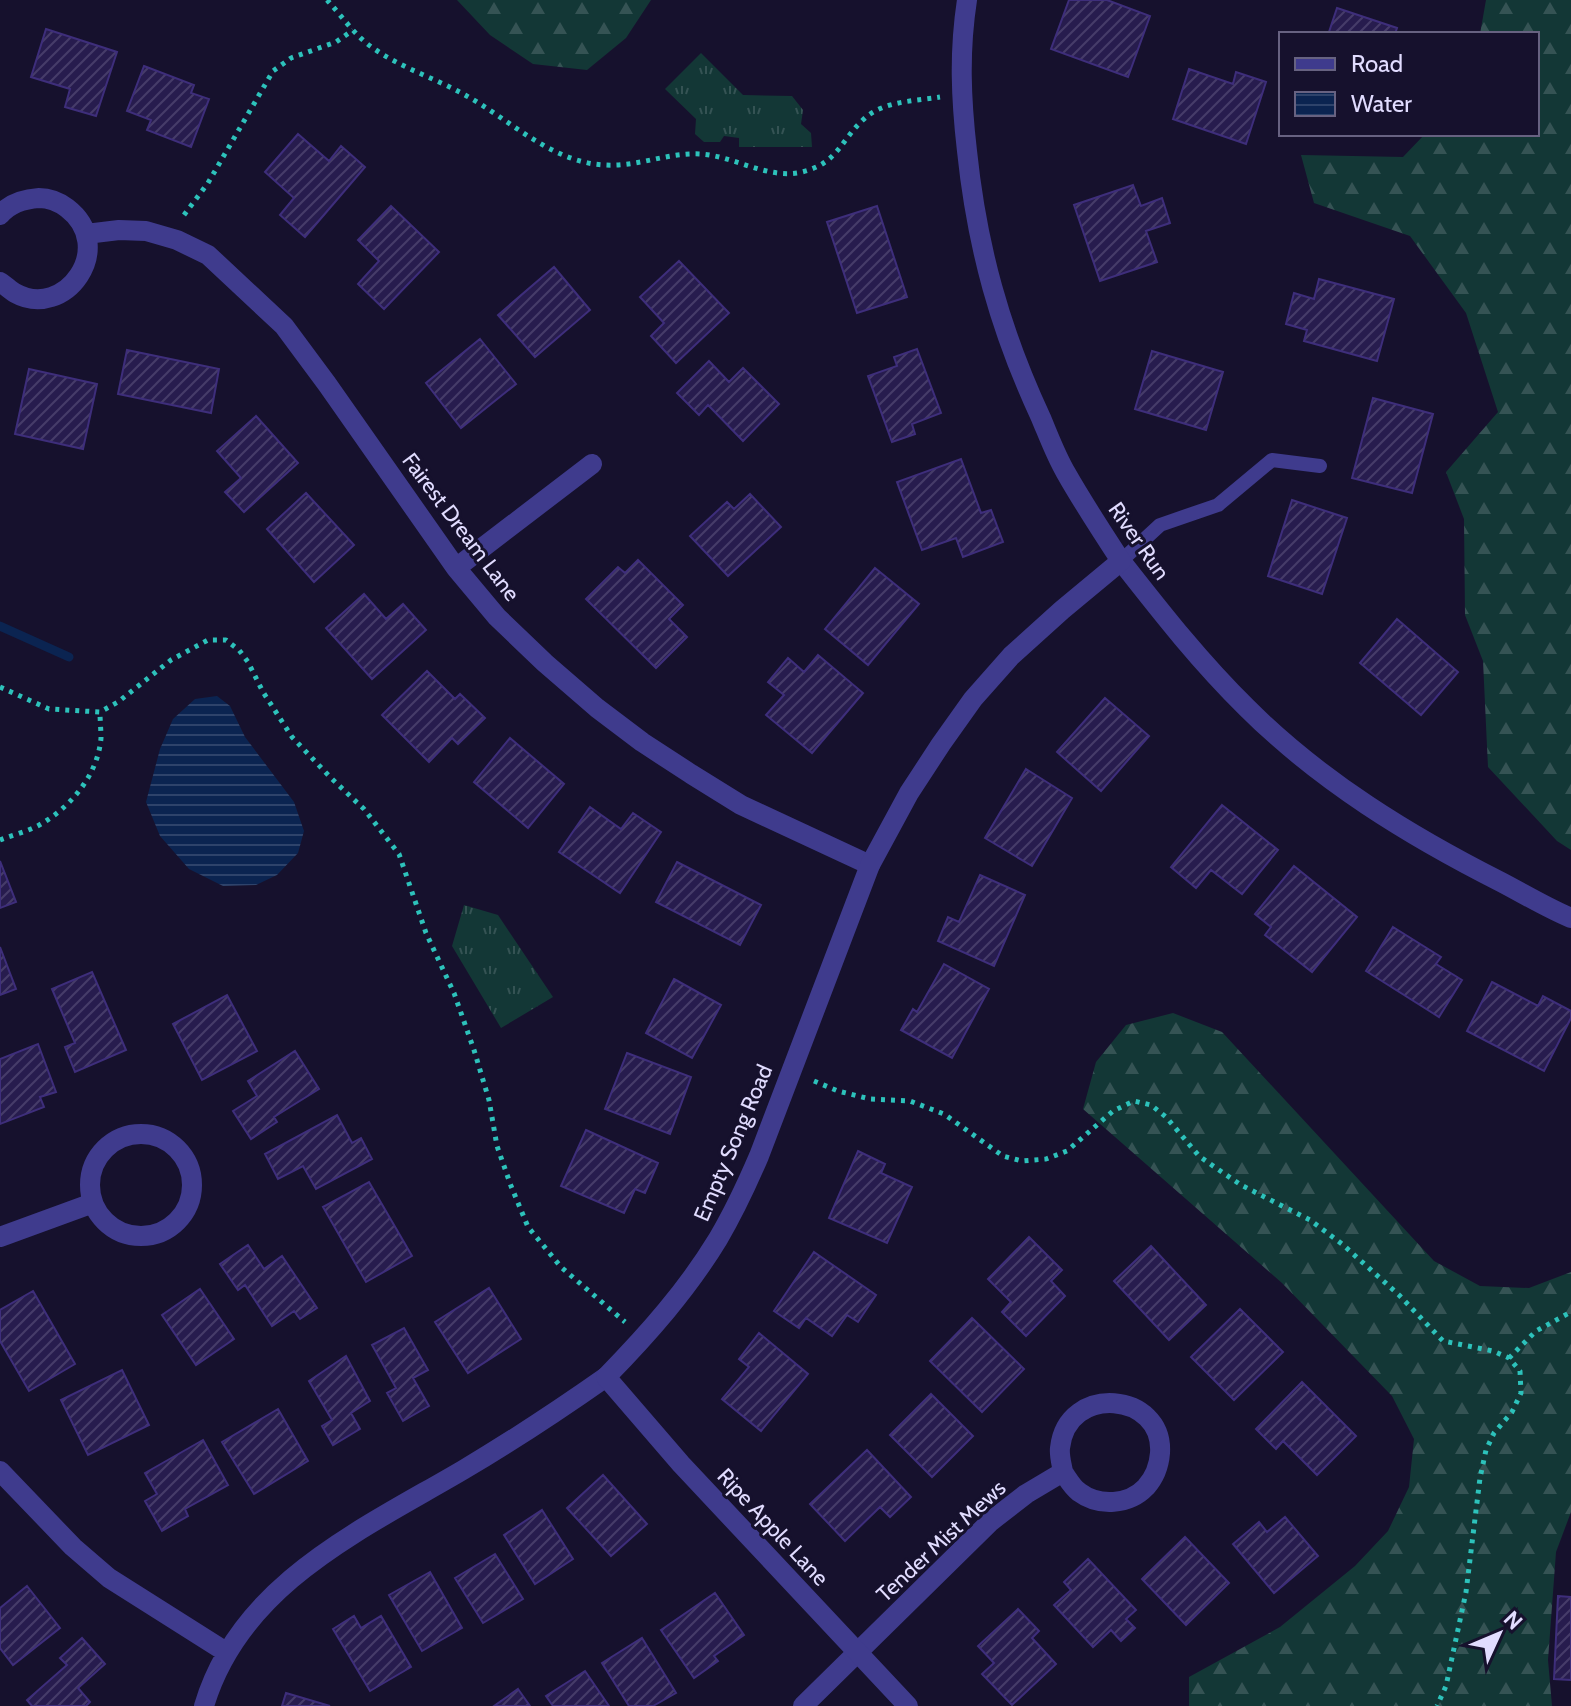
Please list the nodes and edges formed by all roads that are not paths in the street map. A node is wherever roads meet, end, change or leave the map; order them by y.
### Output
1 (967, 0) edge
2 (0, 215) edge
3 (86, 234) junction
4 (0, 282) edge
5 (592, 464) dead end
6 (1320, 466) dead end
7 (1121, 561) junction
8 (456, 568) junction
9 (870, 865) junction
10 (1571, 918) edge
11 (93, 1203) junction
12 (0, 1237) edge
13 (606, 1377) junction
14 (0, 1471) edge
15 (1063, 1472) junction
16 (226, 1652) junction
17 (858, 1654) junction
18 (204, 1706) edge
19 (803, 1706) edge
20 (908, 1706) edge

1 - 7 street, River Run
2 - 3 street
3 - 4 street
3 - 8 street, Fairest Dream Lane
5 - 8 street
6 - 7 lane
7 - 9 street, Empty Song Road
7 - 10 street, River Run
8 - 9 street, Fairest Dream Lane
9 - 13 street, Empty Song Road
11 - 11 street
11 - 12 street
13 - 16 street, Empty Song Road
13 - 17 street, Ripe Apple Lane
14 - 16 street
15 - 15 street
15 - 17 street, Tender Mist Mews
16 - 18 street, Empty Song Road
17 - 19 street, Tender Mist Mews
17 - 20 street, Ripe Apple Lane

